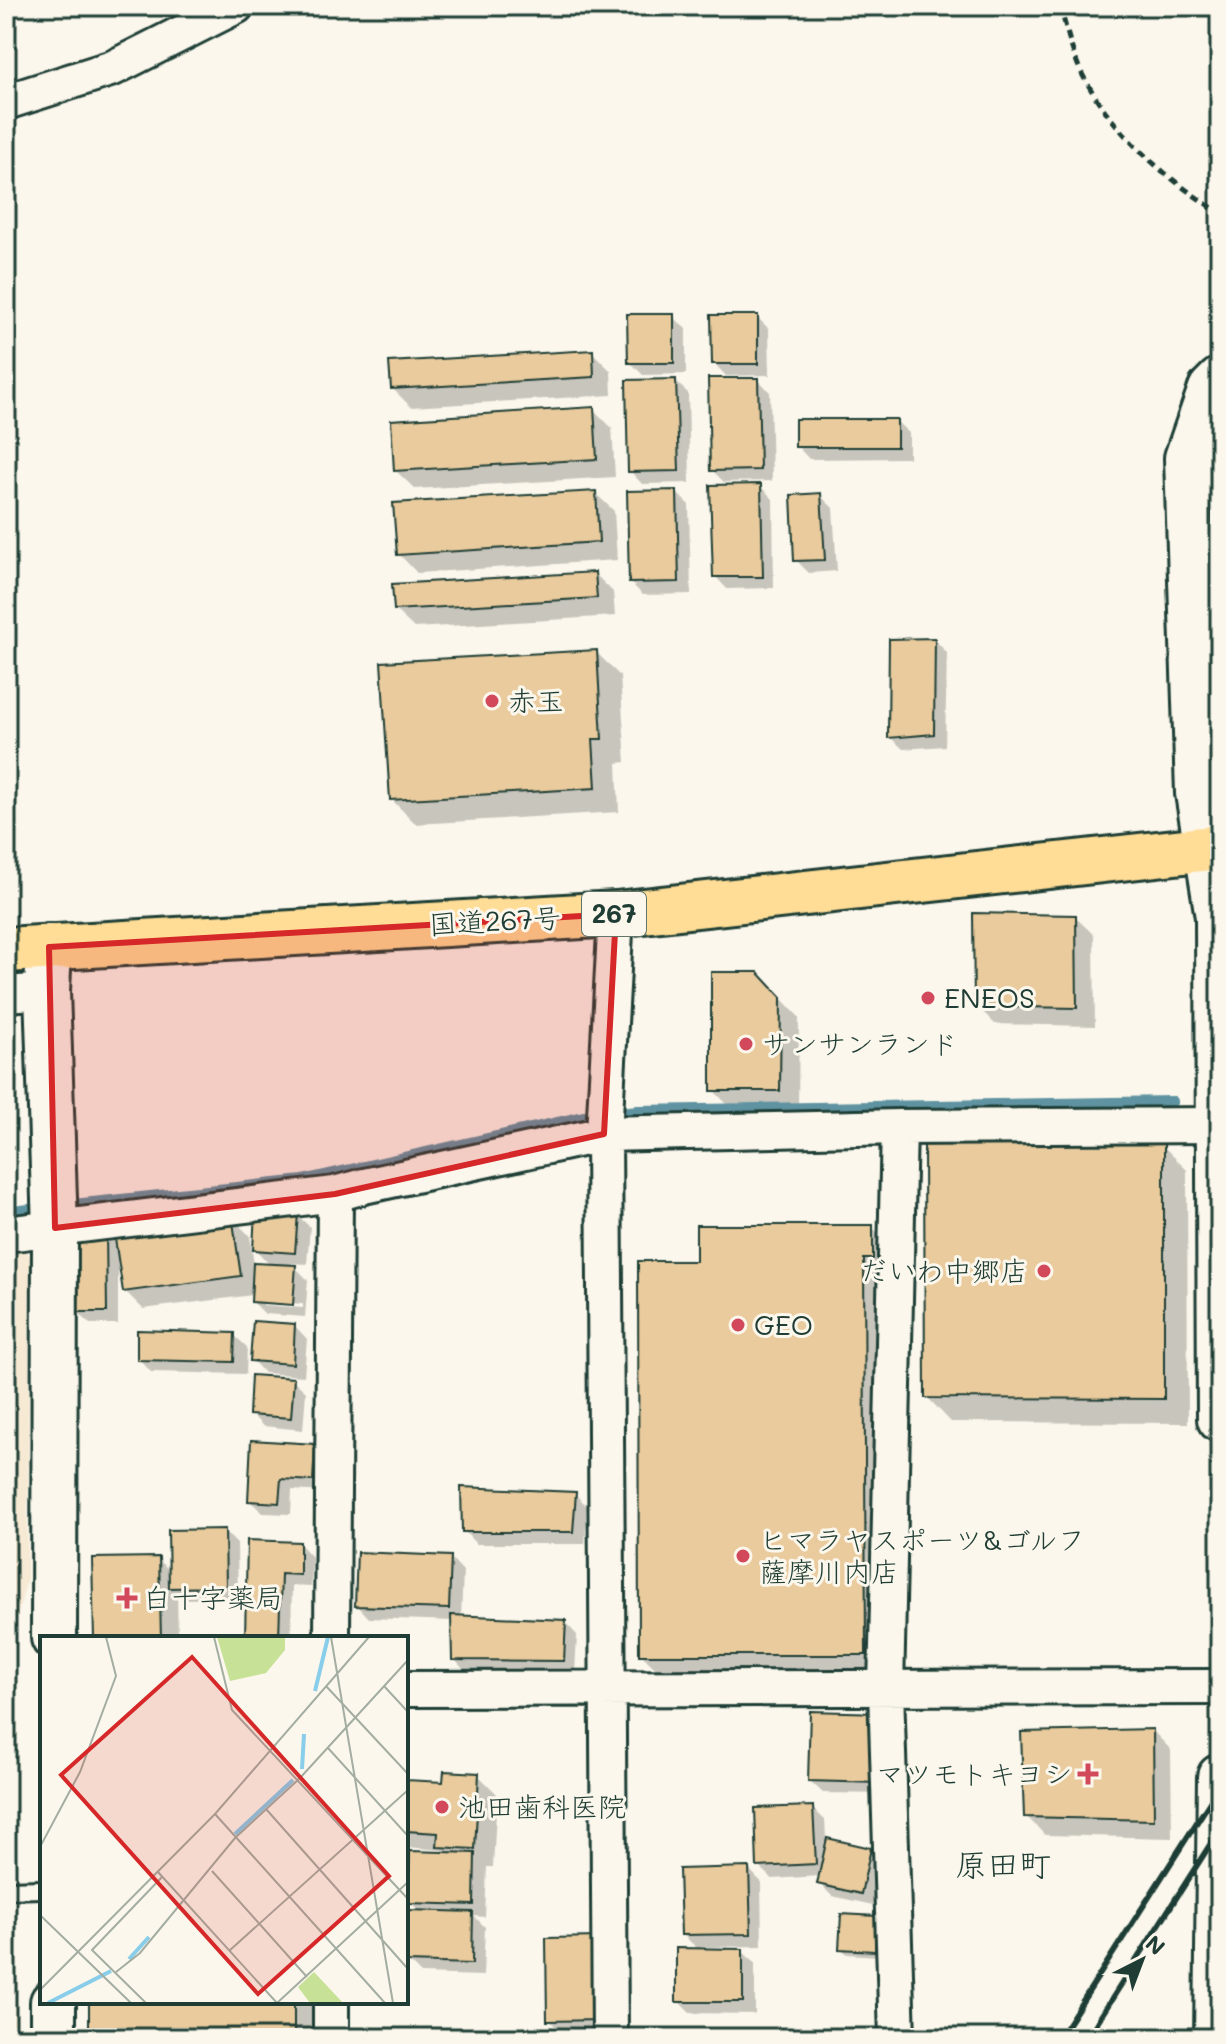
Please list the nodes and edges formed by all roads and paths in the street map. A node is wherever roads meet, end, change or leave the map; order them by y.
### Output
1 (236, 6) edge
2 (1060, 6) edge
3 (6, 102) edge
4 (1220, 213) edge
5 (1220, 380) edge
6 (1214, 848) edge
7 (616, 914) junction
8 (49, 947) junction
9 (6, 950) edge
10 (26, 993) edge
11 (604, 1121) junction
12 (1219, 1125) edge
13 (899, 1127) junction
14 (335, 1194) junction
15 (54, 1215) junction
16 (6, 1234) edge
17 (1220, 1419) edge
18 (54, 1636) edge
19 (332, 1636) edge
20 (1220, 1687) edge
21 (408, 1689) edge
22 (886, 1689) junction
23 (610, 1690) junction
24 (1220, 1777) edge
25 (40, 1889) edge
26 (6, 1890) edge
27 (53, 2004) edge
28 (331, 2004) edge
29 (53, 2038) edge
30 (331, 2038) edge
31 (610, 2038) edge
32 (897, 2038) edge
33 (1217, 2038) edge

1 - 3 street
2 - 4 path
5 - 6 street
6 - 7 highway, 国道267号 / 267
6 - 12 street
7 - 8 highway, 国道267号 / 267
7 - 11 street
8 - 9 highway, 国道267号 / 267
8 - 10 street
10 - 15 street
11 - 13 street
11 - 14 street
11 - 23 street
12 - 13 street
12 - 17 street
13 - 22 street
14 - 15 street
14 - 19 street
15 - 16 street
15 - 18 street
20 - 22 street
21 - 23 street
22 - 23 street
22 - 32 street
23 - 31 street
24 - 33 street
25 - 26 lane
27 - 29 street
28 - 30 street

